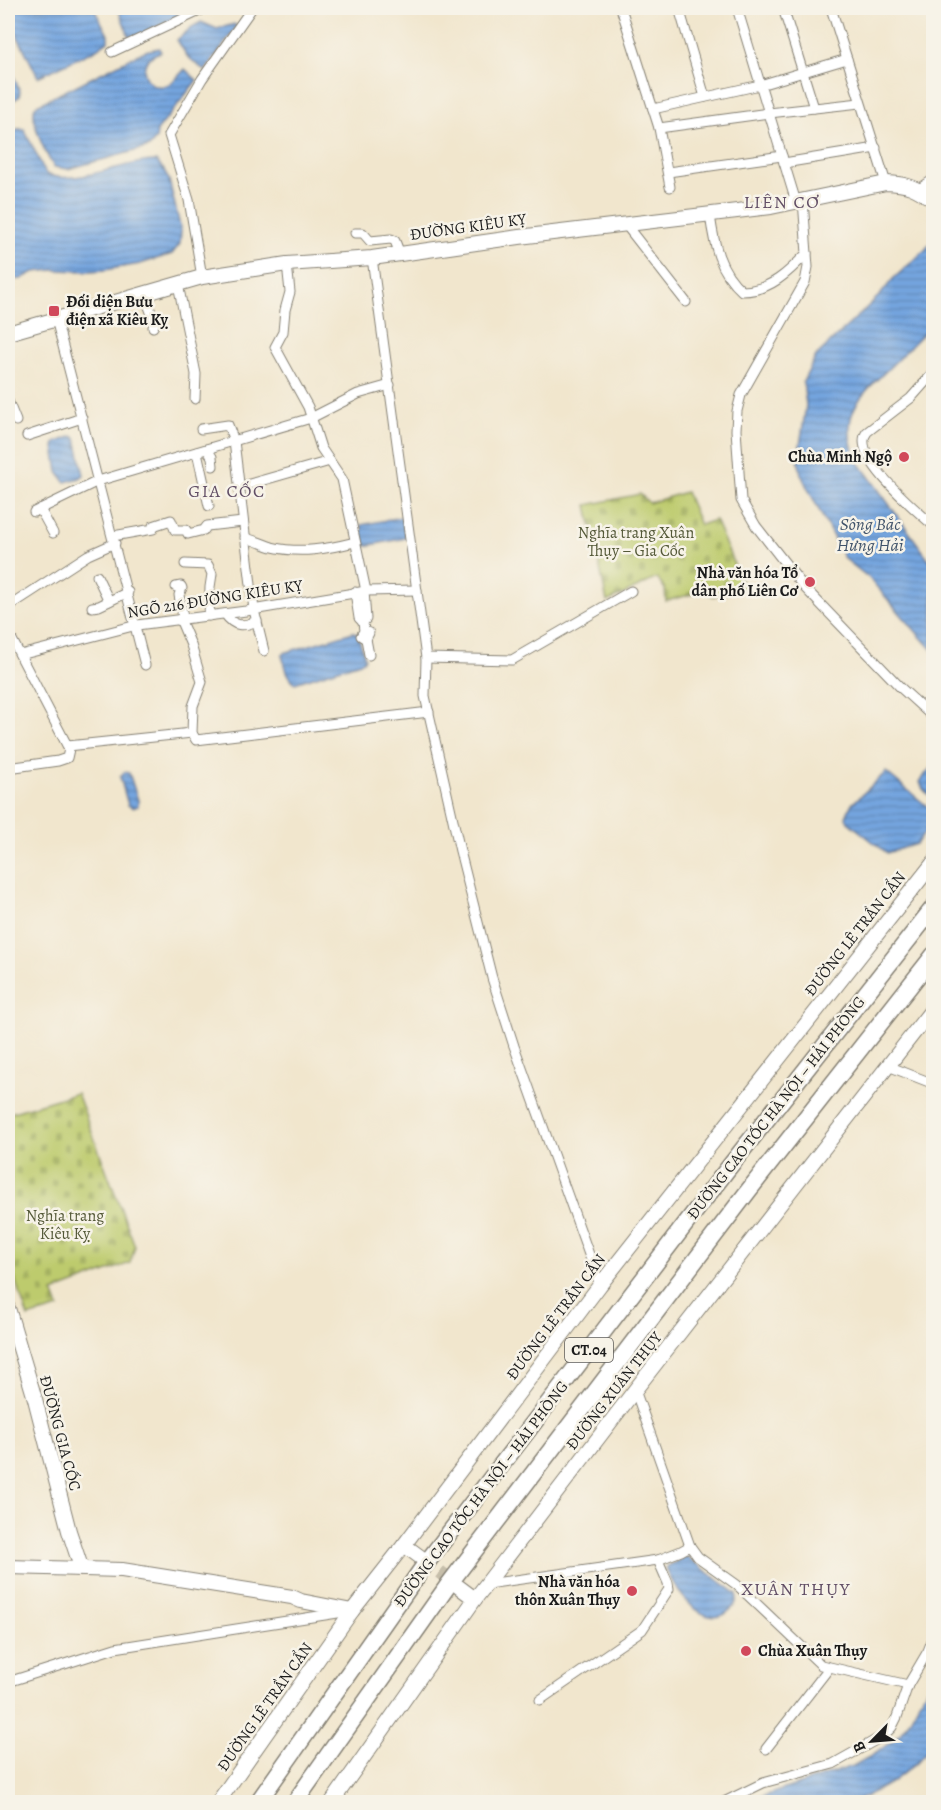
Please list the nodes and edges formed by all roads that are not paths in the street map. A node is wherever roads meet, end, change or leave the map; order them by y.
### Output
1 (206, 8) edge
2 (252, 8) edge
3 (621, 8) edge
4 (679, 8) edge
5 (736, 8) edge
6 (783, 8) edge
7 (831, 8) edge
8 (112, 52) dead end
9 (847, 59) junction
10 (803, 72) junction
11 (760, 85) junction
12 (705, 98) junction
13 (860, 103) junction
14 (814, 108) junction
15 (653, 109) junction
16 (769, 113) junction
17 (659, 128) junction
18 (876, 148) junction
19 (783, 160) junction
20 (668, 172) junction
21 (933, 179) edge
22 (886, 183) junction
23 (670, 187) dead end
24 (919, 189) junction
25 (799, 201) junction
26 (933, 201) edge
27 (710, 215) junction
28 (626, 225) junction
29 (355, 233) dead end
30 (807, 253) junction
31 (400, 254) junction
32 (372, 258) junction
33 (288, 264) junction
34 (202, 277) junction
35 (178, 284) junction
36 (144, 293) junction
37 (686, 302) dead end
38 (56, 319) junction
39 (153, 327) dead end
40 (8, 333) edge
41 (933, 372) edge
42 (390, 385) junction
43 (195, 399) dead end
44 (8, 401) edge
45 (82, 418) junction
46 (311, 418) junction
47 (16, 421) dead end
48 (201, 429) dead end
49 (27, 436) dead end
50 (234, 441) junction
51 (202, 451) junction
52 (330, 461) junction
53 (213, 466) dead end
54 (99, 482) junction
55 (239, 488) junction
56 (208, 507) dead end
57 (243, 522) junction
58 (933, 526) edge
59 (53, 533) dead end
60 (245, 538) junction
61 (114, 540) junction
62 (355, 542) junction
63 (185, 564) dead end
64 (97, 576) dead end
65 (176, 587) dead end
66 (417, 590) junction
67 (361, 591) junction
68 (631, 591) dead end
69 (128, 592) junction
70 (109, 601) junction
71 (8, 607) edge
72 (92, 607) dead end
73 (254, 609) junction
74 (225, 614) junction
75 (209, 616) junction
76 (181, 619) junction
77 (256, 621) junction
78 (137, 625) junction
79 (8, 632) edge
80 (264, 651) dead end
81 (369, 654) dead end
82 (20, 655) junction
83 (426, 658) junction
84 (146, 665) dead end
85 (429, 712) junction
86 (933, 717) edge
87 (192, 733) junction
88 (68, 746) junction
89 (8, 768) edge
90 (933, 862) edge
91 (933, 907) edge
92 (933, 955) edge
93 (933, 1007) edge
94 (888, 1066) junction
95 (933, 1084) edge
96 (742, 1199) junction
97 (600, 1285) junction
98 (8, 1308) edge
99 (635, 1390) junction
100 (404, 1545) junction
101 (690, 1546) junction
102 (423, 1559) tunnel mouth
103 (658, 1560) junction
104 (8, 1567) edge
105 (81, 1567) junction
106 (487, 1584) junction
107 (459, 1587) tunnel mouth
108 (475, 1599) junction
109 (301, 1601) junction
110 (352, 1611) junction
111 (299, 1619) junction
112 (933, 1636) edge
113 (829, 1668) junction
114 (8, 1682) edge
115 (908, 1685) junction
116 (540, 1700) dead end
117 (766, 1749) dead end
118 (218, 1803) edge
119 (258, 1803) edge
120 (295, 1803) edge
121 (304, 1803) edge
122 (332, 1803) edge
123 (724, 1803) edge

1 - 8 street
2 - 34 street
3 - 15 street
4 - 12 street
5 - 11 street
6 - 10 street
7 - 9 street
9 - 10 street
9 - 13 street
10 - 11 street
10 - 14 street
11 - 12 street
11 - 16 street
12 - 15 street
13 - 14 street
13 - 18 street
14 - 16 street
15 - 17 street
16 - 17 street
16 - 19 street
17 - 20 street
18 - 19 street
18 - 22 street
19 - 20 street
19 - 25 street
20 - 23 street
21 - 24 street
22 - 24 main road, ĐƯỜNG KIÊU KỴ
22 - 25 main road, ĐƯỜNG KIÊU KỴ
24 - 26 main road, ĐƯỜNG KIÊU KỴ
25 - 27 main road, ĐƯỜNG KIÊU KỴ
25 - 30 street
27 - 28 main road, ĐƯỜNG KIÊU KỴ
27 - 30 street
28 - 31 main road, ĐƯỜNG KIÊU KỴ
28 - 37 street
29 - 31 street
30 - 86 street
31 - 32 main road, ĐƯỜNG KIÊU KỴ
32 - 33 main road, ĐƯỜNG KIÊU KỴ
32 - 42 street
33 - 34 main road, ĐƯỜNG KIÊU KỴ
33 - 46 street
34 - 35 main road, ĐƯỜNG KIÊU KỴ
35 - 36 main road, ĐƯỜNG KIÊU KỴ
35 - 43 street
36 - 38 main road, ĐƯỜNG KIÊU KỴ
36 - 39 street
38 - 40 main road, ĐƯỜNG KIÊU KỴ
38 - 45 street
41 - 58 street
42 - 46 street
42 - 66 street
44 - 47 street
45 - 49 street
45 - 54 street
46 - 50 street
46 - 52 street
48 - 50 street
50 - 51 street
50 - 55 street
51 - 53 street
51 - 54 street
51 - 56 street
52 - 55 street
52 - 62 street
54 - 59 street
54 - 61 street
55 - 57 street
57 - 60 street
57 - 61 street
60 - 62 street
60 - 73 street
61 - 69 street
61 - 71 street
62 - 67 street
63 - 75 street
64 - 70 street
65 - 76 street
66 - 67 street, NGÕ 216 ĐƯỜNG KIÊU KỴ
66 - 83 street
67 - 73 street, NGÕ 216 ĐƯỜNG KIÊU KỴ
67 - 81 street
68 - 83 street
69 - 70 street
69 - 78 street
70 - 72 street
73 - 74 street, NGÕ 216 ĐƯỜNG KIÊU KỴ
73 - 77 street
74 - 75 street, NGÕ 216 ĐƯỜNG KIÊU KỴ
74 - 77 street
75 - 76 street, NGÕ 216 ĐƯỜNG KIÊU KỴ
76 - 78 street, NGÕ 216 ĐƯỜNG KIÊU KỴ
76 - 87 street
77 - 80 street
78 - 82 street, NGÕ 216 ĐƯỜNG KIÊU KỴ
78 - 84 street
79 - 82 street
82 - 88 street
83 - 85 street
85 - 87 street
85 - 97 street
87 - 88 street
88 - 89 street
90 - 97 main road, ĐƯỜNG LÊ TRẦN CẨN
91 - 119 highway, ĐƯỜNG CAO TỐC HÀ NỘI – HẢI PHÒNG / CT.04
92 - 96 highway, ĐƯỜNG CAO TỐC HÀ NỘI – HẢI PHÒNG / CT.04
93 - 94 main road, ĐƯỜNG XUÂN THỤY
94 - 95 street
94 - 99 main road, ĐƯỜNG XUÂN THỤY
96 - 120 highway, ĐƯỜNG CAO TỐC HÀ NỘI – HẢI PHÒNG / CT.04
96 - 121 highway
97 - 100 main road, ĐƯỜNG LÊ TRẦN CẨN
98 - 105 main road, ĐƯỜNG GIA CỐC
99 - 101 street
99 - 106 main road, ĐƯỜNG XUÂN THỤY
100 - 102 main road
100 - 110 main road, ĐƯỜNG LÊ TRẦN CẨN
101 - 103 street
101 - 113 street
103 - 106 street
103 - 116 street
104 - 105 main road
105 - 109 main road
106 - 108 main road, ĐƯỜNG XUÂN THỤY
107 - 108 main road
108 - 122 main road, ĐƯỜNG XUÂN THỤY
109 - 110 main road
109 - 111 street
110 - 111 street
110 - 118 main road, ĐƯỜNG LÊ TRẦN CẨN
111 - 114 street
112 - 115 street
113 - 115 street
113 - 117 street
115 - 123 street

